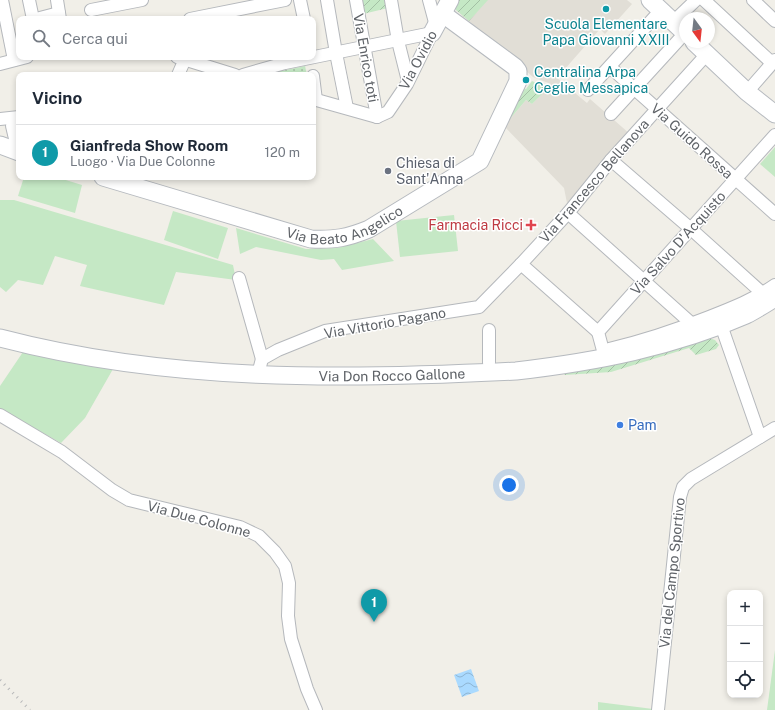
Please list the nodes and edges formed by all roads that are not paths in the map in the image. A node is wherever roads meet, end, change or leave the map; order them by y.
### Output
1 (2, 0) edge
2 (29, 0) edge
3 (57, 0) edge
4 (142, 0) edge
5 (285, 0) edge
6 (300, 0) edge
7 (327, 0) edge
8 (356, 0) edge
9 (391, 0) edge
10 (429, 0) edge
11 (696, 0) edge
12 (704, 0) edge
13 (753, 0) edge
14 (91, 10) edge
15 (32, 16) edge
16 (60, 16) edge
17 (205, 16) edge
18 (303, 16) edge
19 (441, 18) edge
20 (671, 20) edge
21 (775, 21) edge
22 (9, 25) edge
23 (398, 41) junction
24 (364, 47) junction
25 (700, 48) edge
26 (336, 50) junction
27 (707, 54) junction
28 (316, 56) edge
29 (14, 60) joint
30 (181, 60) edge
31 (187, 60) edge
32 (301, 60) edge
33 (311, 60) edge
34 (773, 61) edge
35 (0, 64) edge
36 (610, 67) junction
37 (179, 72) edge
38 (225, 72) edge
39 (254, 72) edge
40 (313, 72) edge
41 (408, 81) junction
42 (634, 89) junction
43 (588, 90) dead end
44 (747, 92) junction
45 (316, 100) edge
46 (347, 108) junction
47 (657, 110) junction
48 (611, 114) dead end
49 (775, 114) edge
50 (379, 116) junction
51 (16, 117) edge
52 (0, 119) edge
53 (16, 120) edge
54 (775, 135) edge
55 (16, 143) edge
56 (0, 145) edge
57 (16, 151) edge
58 (612, 160) junction
59 (736, 179) junction
60 (113, 180) edge
61 (568, 213) junction
62 (775, 214) edge
63 (691, 229) junction
64 (521, 264) junction
65 (239, 278) dead end
66 (644, 281) junction
67 (771, 294) edge
68 (479, 307) joint
69 (692, 324) junction
70 (721, 324) junction
71 (489, 330) dead end
72 (598, 332) junction
73 (0, 338) edge
74 (604, 354) junction
75 (489, 363) dead end
76 (260, 366) junction
77 (0, 415) edge
78 (775, 428) edge
79 (760, 437) junction
80 (316, 710) edge
81 (658, 710) edge

1 - 22 street
2 - 15 street
3 - 16 street
4 - 14 street
5 - 17 street
6 - 18 street
7 - 26 street
8 - 24 street, Via Enrico toti
9 - 23 street
10 - 19 street
11 - 20 street
12 - 34 street
13 - 21 street
19 - 23 street
19 - 41 street, Via Ovidio
19 - 60 main road, Via Beato Angelico
20 - 36 street
20 - 42 street
22 - 29 street
23 - 24 street
23 - 41 street
24 - 26 street
24 - 50 street, Via Enrico toti
25 - 27 main road
26 - 28 street
26 - 46 street
27 - 44 main road
27 - 47 street, Via Francesco Bellanova
29 - 35 street
30 - 37 street
31 - 38 street
32 - 39 street
33 - 40 street
34 - 44 street
36 - 42 street, Via Guido Rossa
36 - 43 street
41 - 50 street, Via Ovidio
42 - 47 street, Via Guido Rossa
42 - 48 street
44 - 49 main road
45 - 46 street
46 - 50 street
47 - 58 street, Via Francesco Bellanova
47 - 59 street, Via Guido Rossa
51 - 52 street
53 - 55 street
54 - 59 street, Via Salvo D'Acquisto
56 - 57 main road
58 - 61 street, Via Francesco Bellanova
58 - 63 street
59 - 62 street, Via Guido Rossa
59 - 63 street, Via Salvo D'Acquisto
61 - 64 street, Via Francesco Bellanova
61 - 66 street
63 - 66 street, Via Salvo D'Acquisto
63 - 67 street
64 - 68 street, Via Francesco Bellanova
64 - 72 street
65 - 76 street
66 - 69 street
66 - 72 street, Via Salvo D'Acquisto
67 - 69 street
67 - 70 main road, Via Don Rocco Gallone
68 - 76 street, Via Vittorio Pagano
69 - 74 street
70 - 74 main road, Via Don Rocco Gallone
70 - 79 street
71 - 75 street
72 - 74 street
73 - 76 main road, Via Don Rocco Gallone
74 - 76 main road, Via Don Rocco Gallone
77 - 80 street, Via Due Colonne
78 - 79 street, Via del Campo Sportivo
79 - 81 street, Via del Campo Sportivo

